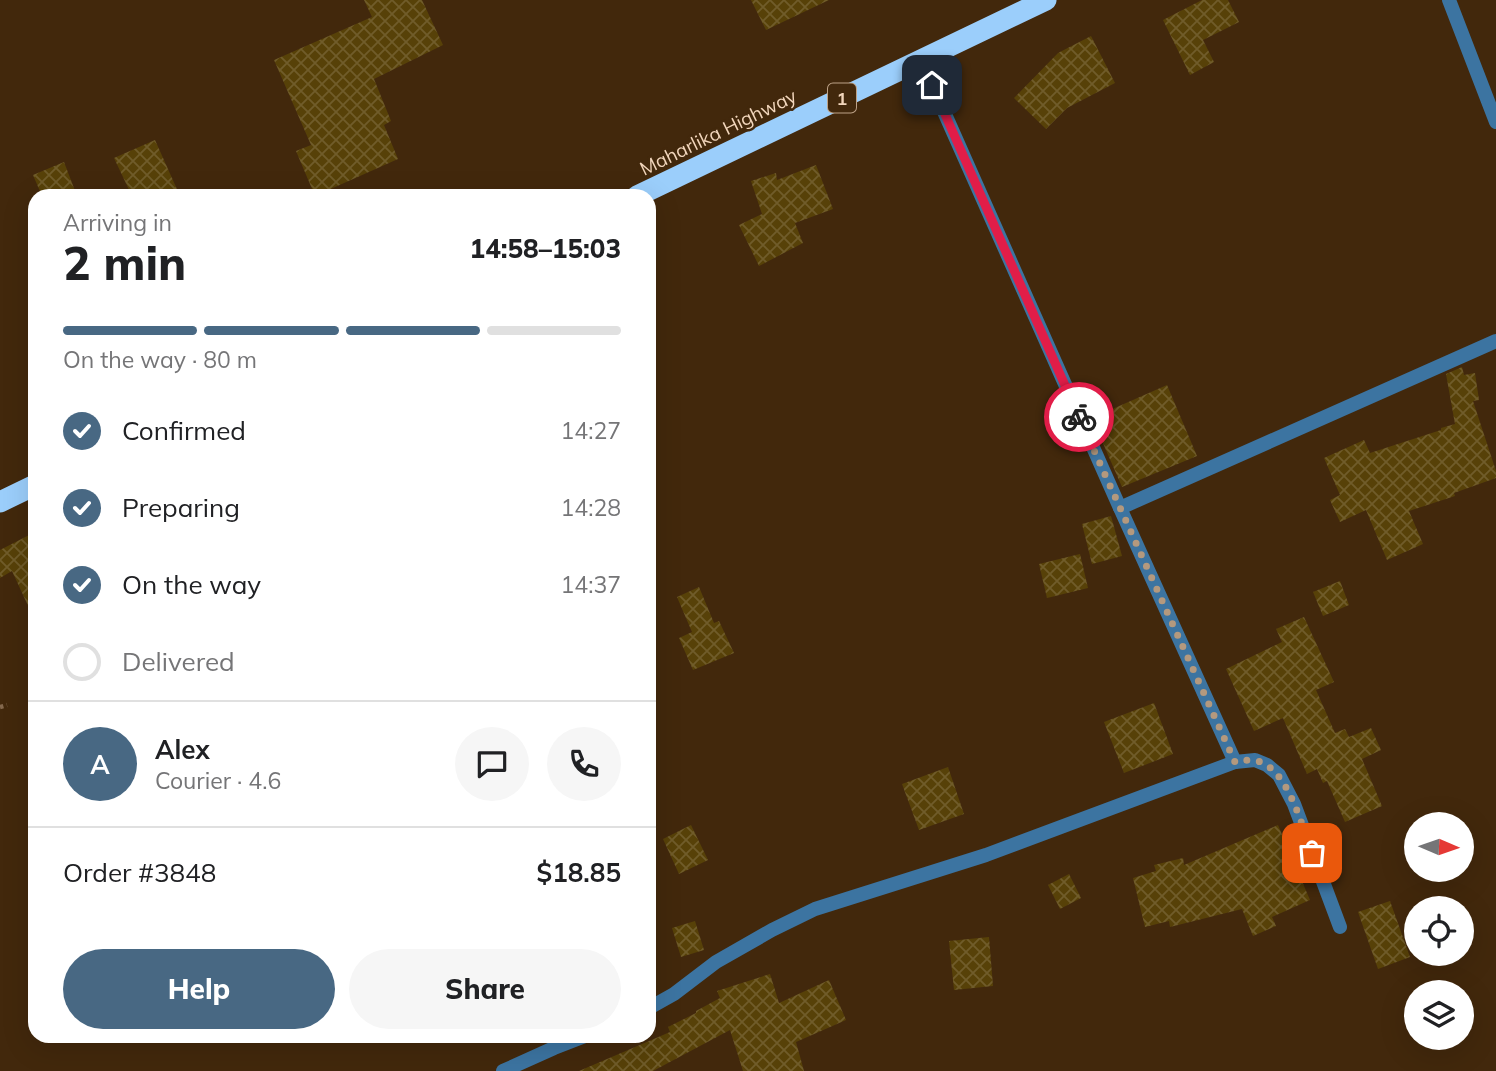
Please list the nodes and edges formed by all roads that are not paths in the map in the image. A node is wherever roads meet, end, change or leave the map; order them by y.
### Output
1 (1046, 0) edge
2 (1449, 0) edge
3 (921, 60) junction
4 (1496, 122) edge
5 (653, 189) edge
6 (1496, 341) edge
7 (28, 488) edge
8 (0, 502) edge
9 (1120, 509) junction
10 (1235, 762) junction
11 (1340, 927) dead end
12 (656, 1004) edge
13 (567, 1043) edge
14 (503, 1071) edge

1 - 3 highway, Maharlika Highway / 1
2 - 4 street
3 - 5 highway, Maharlika Highway / 1
3 - 9 street
6 - 9 street
7 - 8 highway
9 - 10 street
10 - 11 street
10 - 12 street
13 - 14 street

